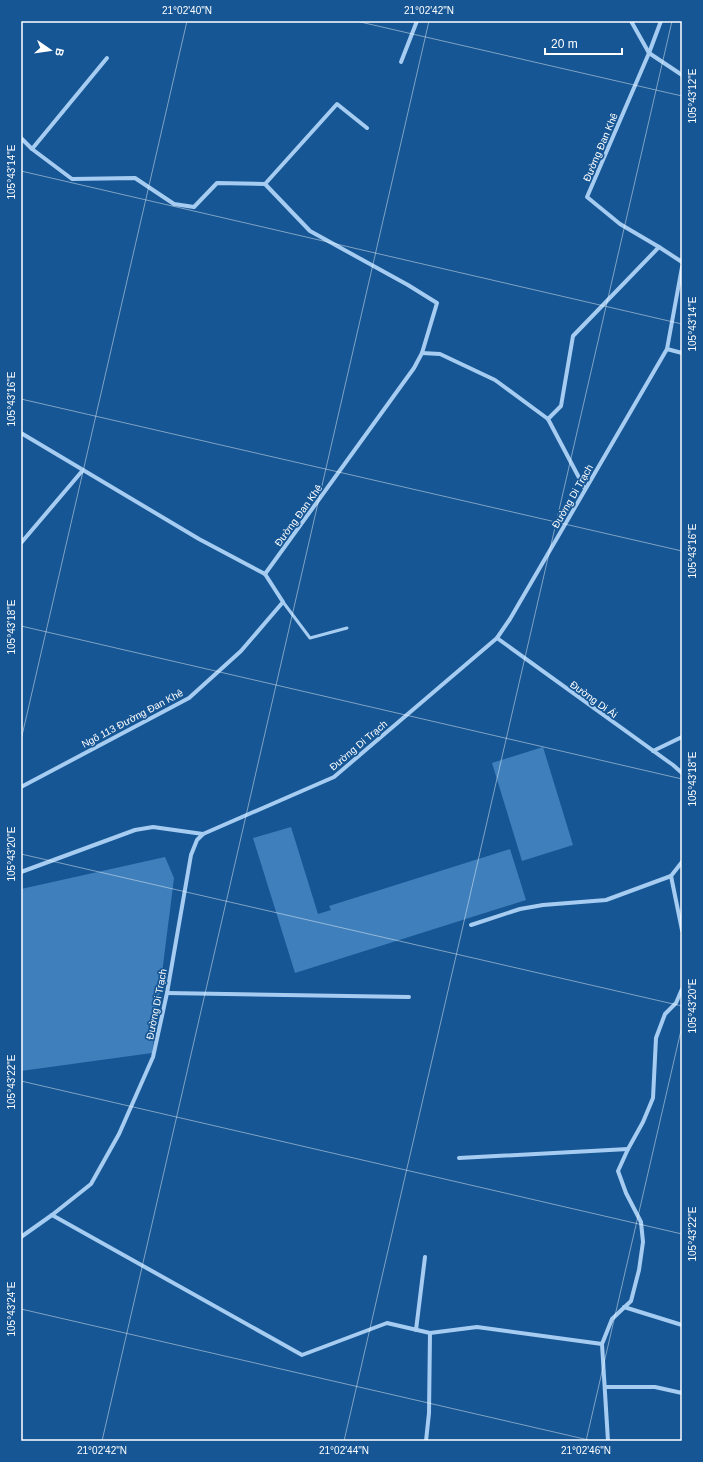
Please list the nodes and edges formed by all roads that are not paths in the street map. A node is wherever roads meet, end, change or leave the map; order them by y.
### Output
1 (417, 21) edge
2 (631, 21) edge
3 (661, 21) edge
4 (649, 53) junction
5 (107, 58) dead end
6 (401, 62) dead end
7 (682, 75) edge
8 (367, 128) dead end
9 (21, 138) edge
10 (32, 149) junction
11 (265, 184) junction
12 (659, 248) junction
13 (682, 262) edge
14 (682, 267) edge
15 (667, 349) junction
16 (422, 353) junction
17 (682, 353) edge
18 (548, 419) junction
19 (21, 433) edge
20 (83, 470) junction
21 (585, 489) junction
22 (21, 543) edge
23 (265, 574) junction
24 (283, 602) junction
25 (347, 628) dead end
26 (497, 638) junction
27 (682, 737) edge
28 (653, 751) junction
29 (682, 773) edge
30 (21, 787) edge
31 (203, 834) junction
32 (682, 862) edge
33 (21, 872) edge
34 (670, 876) junction
35 (471, 924) dead end
36 (682, 930) edge
37 (682, 989) edge
38 (168, 993) junction
39 (410, 997) dead end
40 (628, 1149) junction
41 (459, 1158) dead end
42 (52, 1215) junction
43 (21, 1237) edge
44 (425, 1258) dead end
45 (624, 1307) junction
46 (682, 1325) edge
47 (416, 1330) junction
48 (430, 1333) junction
49 (602, 1344) junction
50 (605, 1387) junction
51 (682, 1393) edge
52 (426, 1441) edge
53 (608, 1441) edge

1 - 6 street
2 - 4 street
3 - 4 street, Đường Đan Khê
4 - 7 street
4 - 12 street, Đường Đan Khê
5 - 10 street
8 - 11 street
9 - 10 street
10 - 11 street
11 - 16 street, Đường Đan Khê
12 - 13 street, Đường Đan Khê
12 - 18 street
14 - 15 street, Đường Di Trạch
15 - 17 street
15 - 21 street, Đường Di Trạch
16 - 18 street
16 - 23 street, Đường Đan Khê
18 - 21 street
19 - 20 street
20 - 22 street
20 - 23 street
21 - 26 street, Đường Di Trạch
23 - 24 street
24 - 25 lane
24 - 30 street, Ngõ 113 Đường Đan Khê
26 - 28 street, Đường Di Ái
26 - 31 street, Đường Di Trạch
27 - 28 street
28 - 29 street, Đường Di Ái
31 - 33 street
31 - 38 street, Đường Di Trạch
32 - 34 street
34 - 35 street
34 - 36 street
37 - 40 street
38 - 39 street
38 - 42 street, Đường Di Trạch
40 - 41 street
40 - 45 street
42 - 43 street, Đường Di Trạch
42 - 47 street
44 - 47 street
45 - 46 street
45 - 49 street
47 - 48 street
48 - 49 street
48 - 52 street
49 - 50 street
50 - 51 street
50 - 53 street

